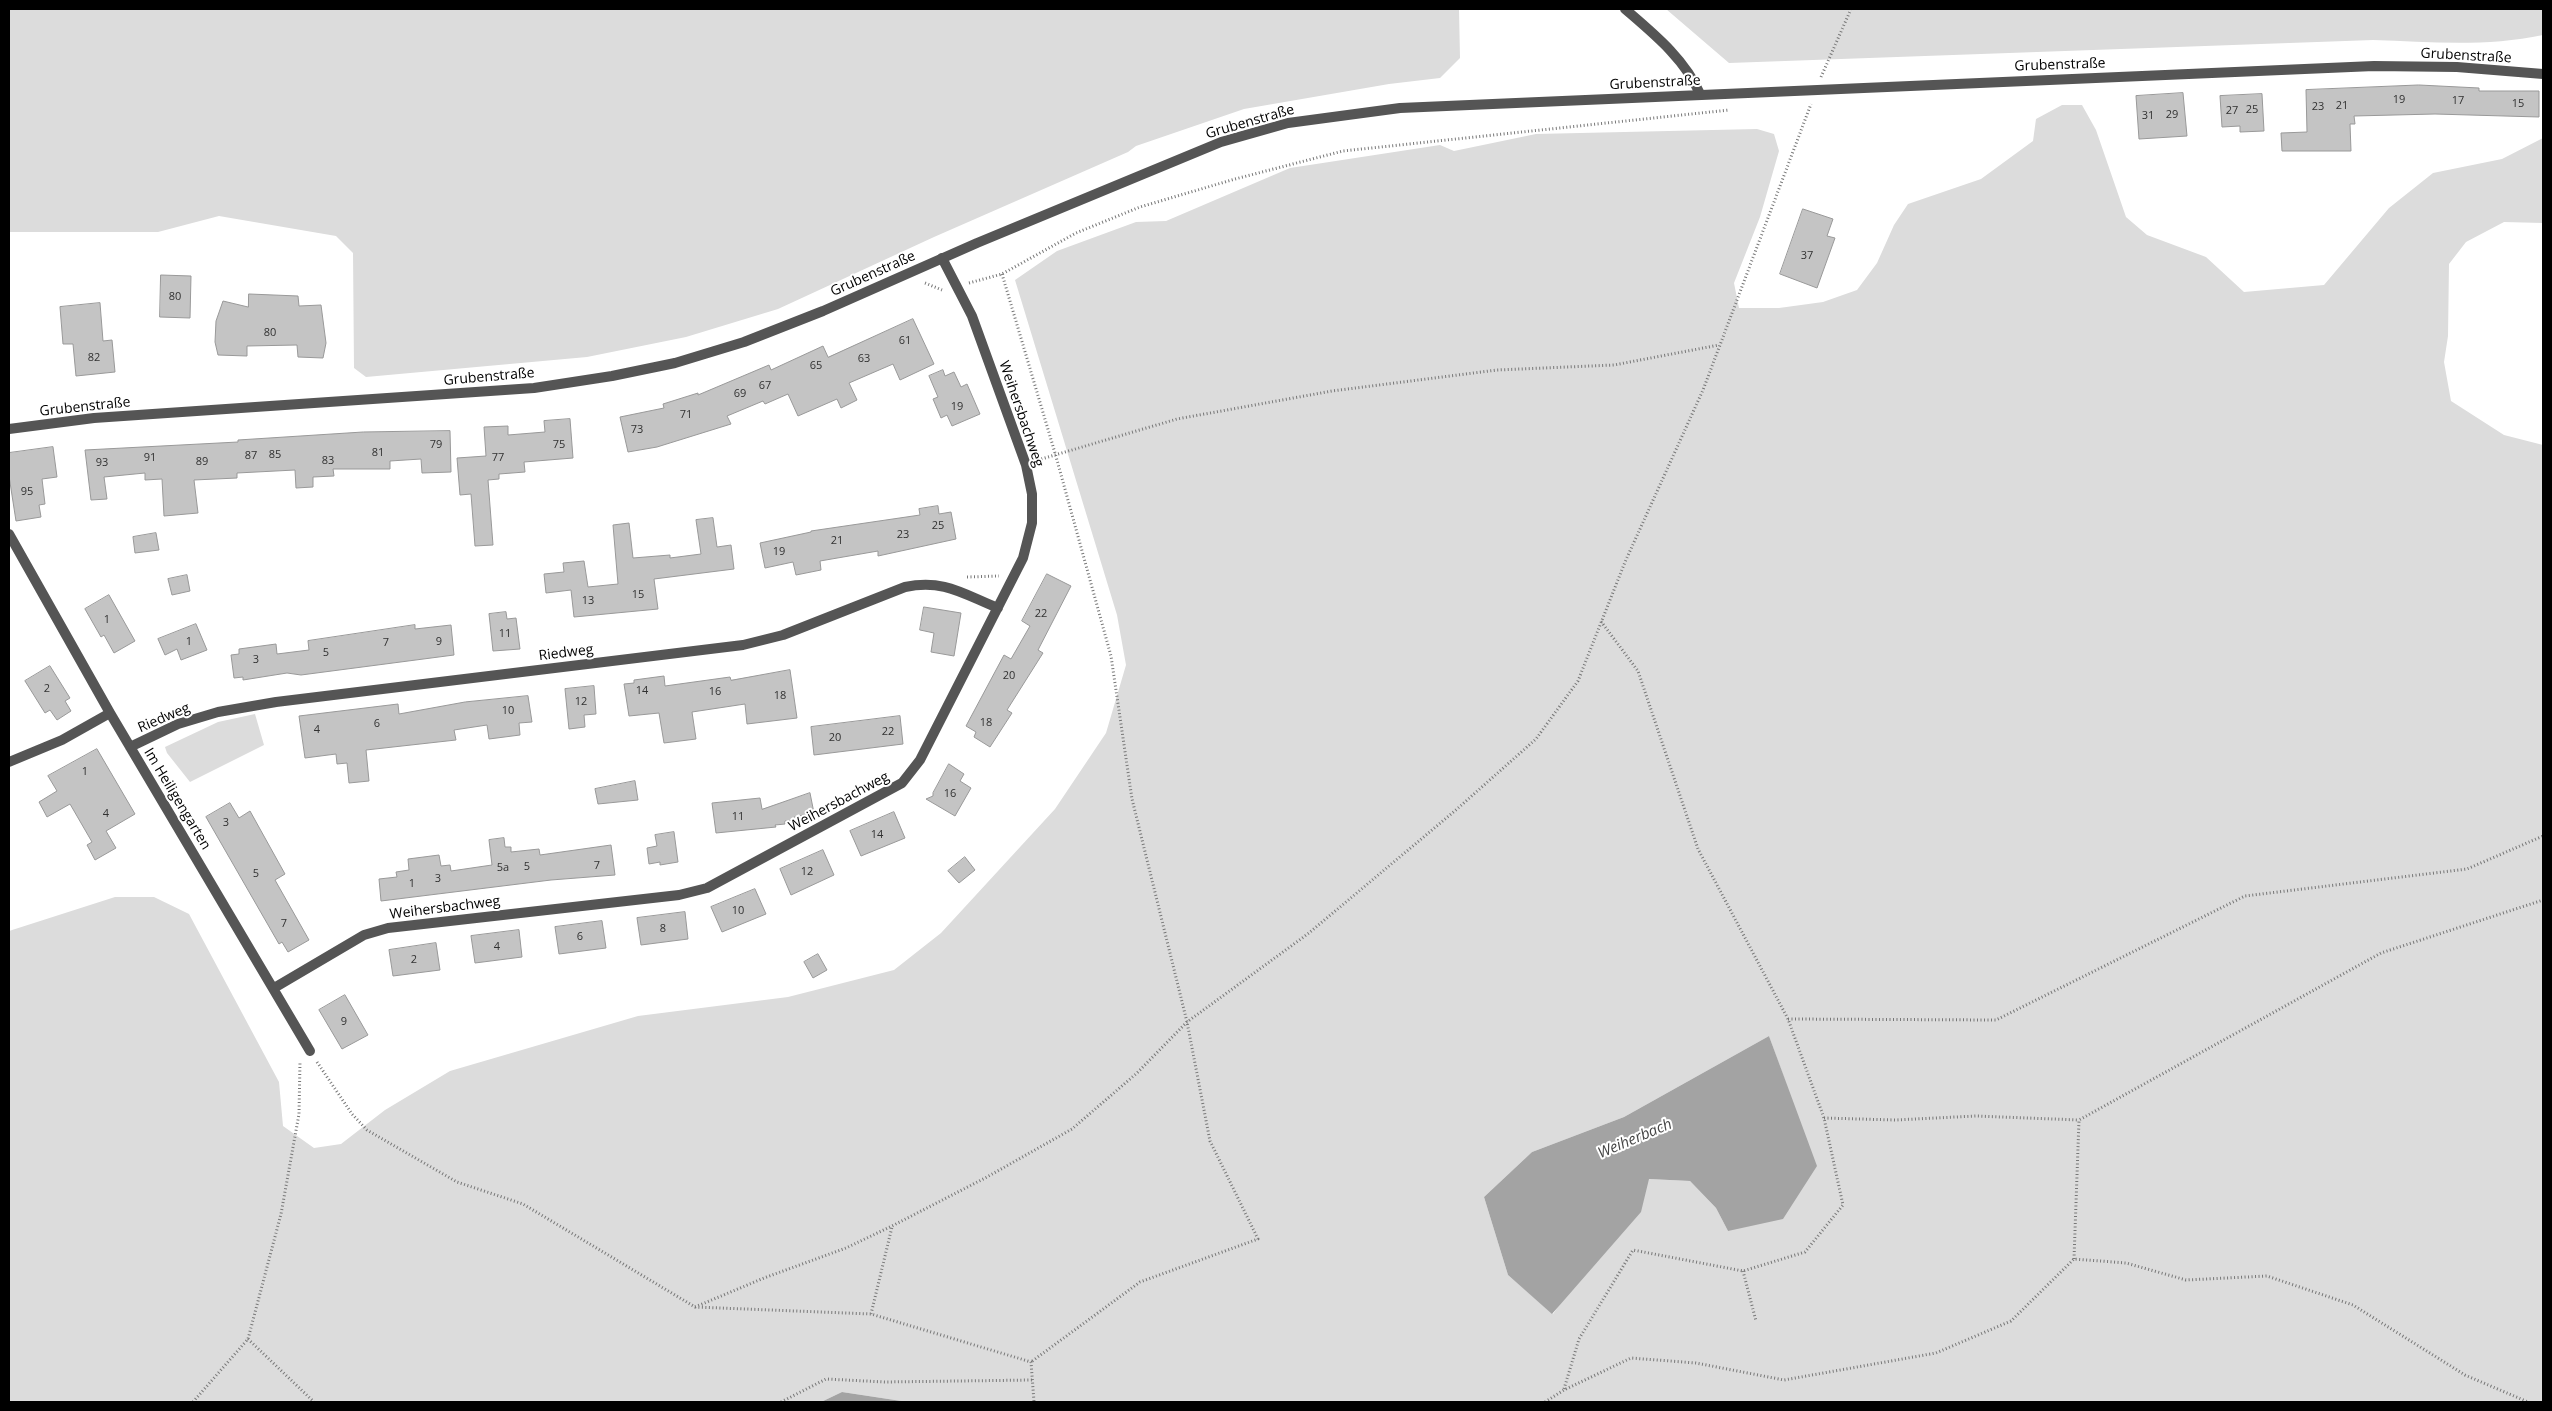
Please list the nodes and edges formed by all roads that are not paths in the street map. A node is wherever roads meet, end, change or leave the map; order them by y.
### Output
1 (1626, 9) edge
2 (2543, 74) edge
3 (1700, 94) junction
4 (942, 258) junction
5 (9, 429) edge
6 (9, 534) edge
7 (998, 608) junction
8 (110, 713) junction
9 (130, 747) junction
10 (9, 762) edge
11 (274, 988) junction
12 (310, 1051) road end

1 - 3 street
2 - 3 street, Grubenstraße
3 - 4 street, Grubenstraße
4 - 5 street, Grubenstraße
4 - 7 street, Weihersbachweg
6 - 8 street, Im Heiligengarten
7 - 9 street, Riedweg
7 - 11 street, Weihersbachweg
8 - 9 street, Im Heiligengarten
8 - 10 street
9 - 11 street, Im Heiligengarten
11 - 12 street, Im Heiligengarten

